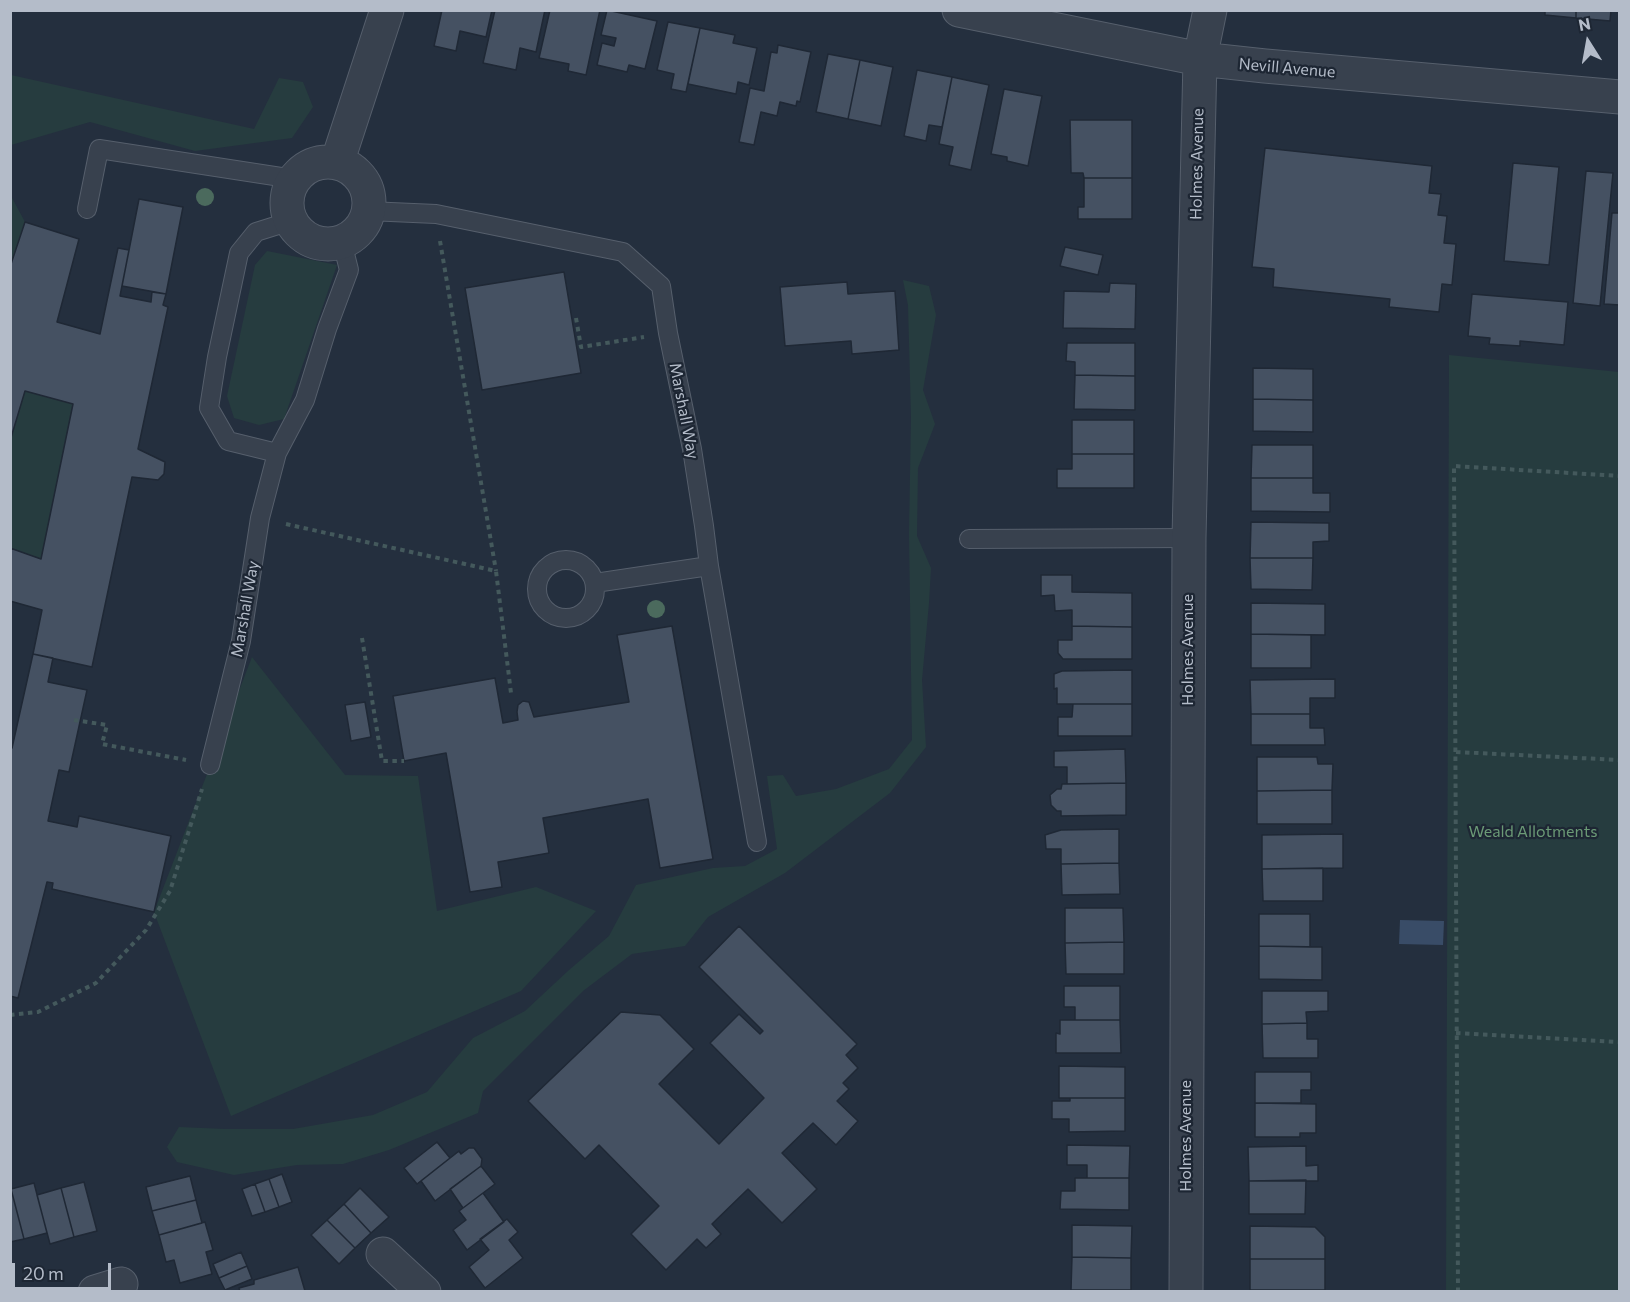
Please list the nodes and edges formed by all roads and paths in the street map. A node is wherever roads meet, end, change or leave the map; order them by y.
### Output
1 (387, 10) edge
2 (1210, 10) edge
3 (976, 12) edge
4 (1200, 58) junction
5 (1620, 97) edge
6 (337, 163) junction
7 (294, 179) junction
8 (87, 209) dead end
9 (368, 211) junction
10 (436, 214) junction
11 (291, 221) junction
12 (342, 242) junction
13 (576, 318) dead end
14 (668, 333) junction
15 (277, 453) junction
16 (1620, 477) edge
17 (260, 518) junction
18 (1189, 538) junction
19 (969, 539) dead end
20 (708, 566) junction
21 (496, 571) junction
22 (595, 583) dead end
23 (362, 638) dead end
24 (511, 693) dead end
25 (74, 720) dead end
26 (1456, 752) junction
27 (1620, 760) edge
28 (404, 761) dead end
29 (210, 765) junction
30 (757, 842) dead end
31 (10, 1016) edge
32 (1456, 1033) junction
33 (1620, 1042) edge
34 (384, 1254) dead end
35 (424, 1292) edge
36 (1186, 1292) edge
37 (1458, 1292) edge

1 - 6 street
2 - 4 street, Holmes Avenue
3 - 4 street, Nevill Avenue
4 - 5 street, Nevill Avenue
4 - 18 street, Holmes Avenue
6 - 7 street
6 - 9 street
7 - 8 lane
7 - 11 street
9 - 10 lane, Marshall Way
9 - 12 street
10 - 14 lane, Marshall Way
10 - 21 path
11 - 12 street
11 - 15 lane
12 - 15 lane, Marshall Way
13 - 14 path
14 - 20 lane, Marshall Way
15 - 17 lane, Marshall Way
16 - 26 path
17 - 21 path
17 - 29 lane, Marshall Way
18 - 19 lane
18 - 36 street, Holmes Avenue
20 - 22 lane
20 - 30 lane, Marshall Way
21 - 24 path
23 - 28 path
25 - 29 path
26 - 27 path
26 - 32 path
29 - 31 path
32 - 33 path
32 - 37 path
34 - 35 street

